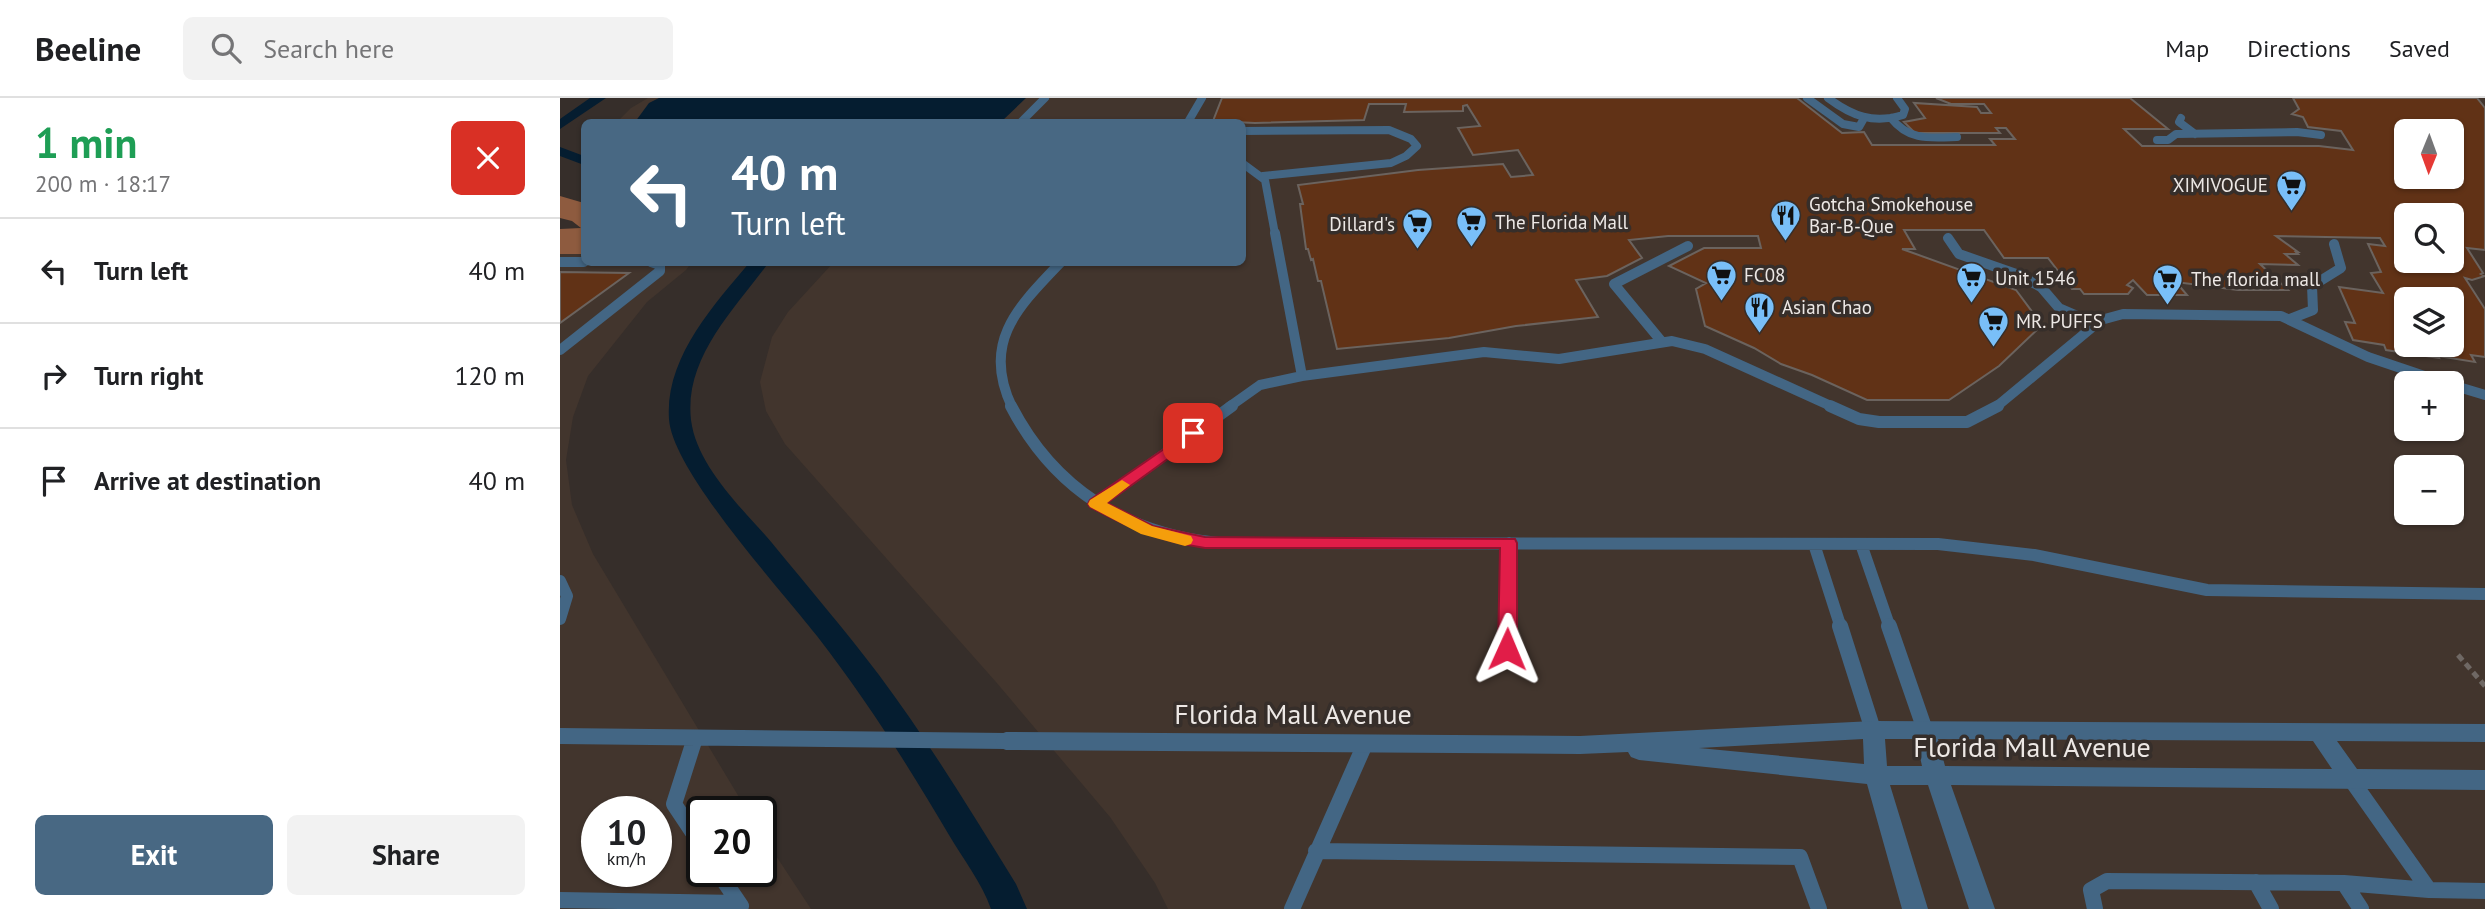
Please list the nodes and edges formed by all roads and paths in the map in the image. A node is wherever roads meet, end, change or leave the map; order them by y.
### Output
1 (1045, 98) edge
2 (1202, 98) edge
3 (1808, 98) edge
4 (1828, 98) edge
5 (1897, 98) edge
6 (1835, 103) junction
7 (1817, 105) junction
8 (1891, 118) junction
9 (2181, 118) dead end
10 (1024, 119) edge
11 (1190, 119) edge
12 (1863, 120) junction
13 (2243, 124) dead end
14 (1246, 131) edge
15 (2195, 134) junction
16 (2267, 134) junction
17 (2321, 135) dead end
18 (1957, 137) dead end
19 (2157, 140) dead end
20 (1246, 165) edge
21 (1263, 176) junction
22 (1948, 238) dead end
23 (2334, 244) dead end
24 (1688, 246) dead end
25 (560, 262) edge
26 (581, 262) edge
27 (660, 266) edge
28 (1057, 266) edge
29 (2290, 319) junction
30 (2096, 324) junction
31 (1662, 342) junction
32 (560, 350) edge
33 (2408, 371) edge
34 (1301, 376) junction
35 (2464, 389) edge
36 (2485, 395) edge
37 (1096, 504) junction
38 (1509, 543) junction
39 (1814, 544) junction
40 (1861, 544) junction
41 (560, 581) edge
42 (2485, 594) edge
43 (560, 619) edge
44 (1507, 649) dead end
45 (2458, 656) dead end
46 (2485, 686) edge
47 (1873, 730) junction
48 (1925, 730) junction
49 (2319, 732) junction
50 (2485, 733) edge
51 (560, 736) edge
52 (695, 738) junction
53 (803, 739) joint
54 (1006, 741) joint
55 (1365, 744) junction
56 (1580, 745) junction
57 (1876, 775) junction
58 (1936, 775) junction
59 (2350, 778) junction
60 (2485, 780) edge
61 (686, 822) edge
62 (1317, 850) junction
63 (2256, 882) junction
64 (2344, 883) junction
65 (728, 887) edge
66 (2429, 890) junction
67 (2485, 891) edge
68 (560, 900) edge
69 (740, 906) edge
70 (1292, 909) edge
71 (1819, 909) edge
72 (1915, 909) edge
73 (1982, 909) edge
74 (2095, 909) edge
75 (2271, 909) edge
76 (2361, 909) edge

1 - 10 lane
2 - 11 lane
3 - 7 lane
4 - 6 lane
5 - 8 lane
6 - 7 lane
6 - 12 lane
7 - 12 lane
8 - 12 lane
8 - 18 lane
9 - 15 lane
13 - 16 lane
14 - 21 lane
15 - 16 lane
15 - 19 lane
16 - 17 lane
20 - 21 lane
21 - 34 lane
22 - 30 lane
23 - 29 lane
24 - 31 lane
25 - 26 lane
27 - 32 lane
28 - 37 lane
29 - 30 lane
29 - 33 lane
30 - 31 lane
31 - 34 lane
34 - 37 lane
35 - 36 lane
37 - 38 lane
38 - 39 lane
38 - 44 lane
39 - 40 lane
39 - 47 lane
40 - 42 lane
40 - 48 lane
41 - 43 lane
45 - 46 path
47 - 48 street, Florida Mall Avenue
47 - 56 street, Florida Mall Avenue
47 - 57 street
48 - 49 street, Florida Mall Avenue
48 - 58 street
49 - 50 street, Florida Mall Avenue
49 - 59 street
51 - 52 lane
52 - 53 lane
52 - 61 lane
53 - 54 lane
54 - 55 street, Florida Mall Avenue
55 - 56 street, Florida Mall Avenue
55 - 62 lane
56 - 57 street, Florida Mall Avenue
57 - 58 street, Florida Mall Avenue
57 - 72 street
58 - 59 street, Florida Mall Avenue
58 - 73 street
59 - 60 street, Florida Mall Avenue
59 - 66 lane
62 - 70 lane
62 - 71 lane
63 - 64 lane
63 - 74 lane
63 - 75 lane
64 - 66 lane
64 - 76 lane
65 - 69 lane
66 - 67 lane
68 - 69 lane

